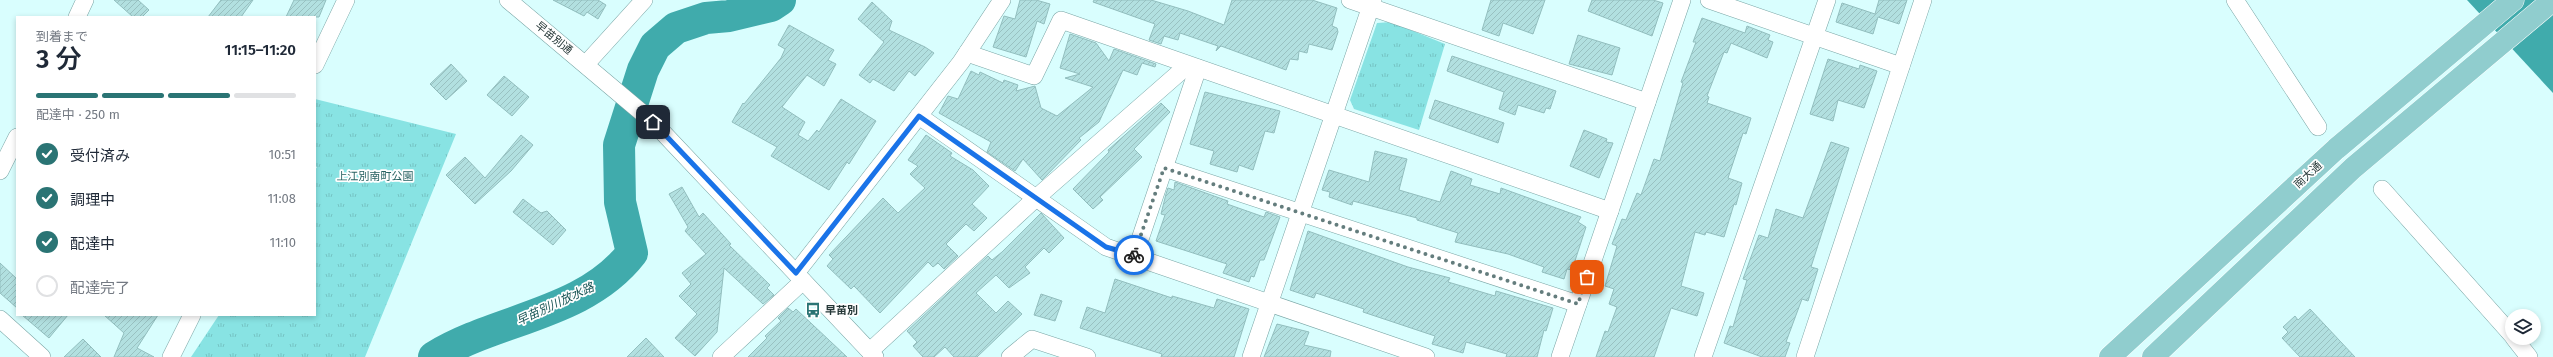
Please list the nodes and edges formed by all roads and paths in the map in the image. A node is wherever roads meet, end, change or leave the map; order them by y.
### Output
1 (85, 0) edge
2 (346, 0) edge
3 (508, 0) edge
4 (644, 0) edge
5 (1002, 0) edge
6 (1350, 0) edge
7 (1682, 0) edge
8 (1709, 0) edge
9 (1827, 0) edge
10 (1923, 0) edge
11 (2235, 0) edge
12 (2513, 0) edge
13 (2553, 0) edge
14 (1372, 3) edge
15 (77, 16) edge
16 (1814, 36) junction
17 (967, 53) junction
18 (316, 63) edge
19 (586, 64) junction
20 (1193, 66) junction
21 (1901, 66) junction
22 (1647, 102) junction
23 (919, 116) junction
24 (1334, 116) junction
25 (2318, 127) dead end
26 (16, 139) edge
27 (1164, 168) junction
28 (0, 171) edge
29 (2382, 189) dead end
30 (1036, 198) junction
31 (1610, 211) junction
32 (1300, 213) junction
33 (1134, 257) junction
34 (799, 277) junction
35 (1270, 304) junction
36 (1578, 304) junction
37 (192, 316) edge
38 (0, 319) edge
39 (2505, 327) edge
40 (2520, 345) edge
41 (872, 354) edge
42 (42, 357) edge
43 (171, 357) edge
44 (721, 357) edge
45 (1010, 357) edge
46 (1087, 357) edge
47 (1251, 357) edge
48 (1426, 357) edge
49 (1560, 357) edge
50 (1703, 357) edge
51 (1805, 357) edge
52 (2110, 357) edge
53 (2153, 357) edge
54 (2529, 357) edge

1 - 15 street
2 - 18 street
3 - 19 street, 早苗別通
4 - 19 street
5 - 17 street
6 - 14 street
7 - 22 street
8 - 16 street
9 - 16 street
10 - 21 street
11 - 25 street
12 - 52 main road, 南大通
13 - 53 main road
14 - 22 street
14 - 24 street
16 - 21 street
16 - 50 street
17 - 20 street
17 - 23 street
19 - 34 street, 早苗別通
20 - 24 street
20 - 27 street
20 - 30 street
21 - 51 street
22 - 31 street
23 - 30 street
23 - 34 street
24 - 31 street
24 - 32 street
26 - 28 street
27 - 32 street
27 - 33 street
29 - 39 street
30 - 33 street
30 - 41 street
31 - 36 street
32 - 35 street
32 - 36 street
33 - 35 street
34 - 41 street
34 - 44 street
35 - 47 street
35 - 48 street
36 - 49 street
37 - 43 street
38 - 42 street
40 - 54 street
45 - 46 street

